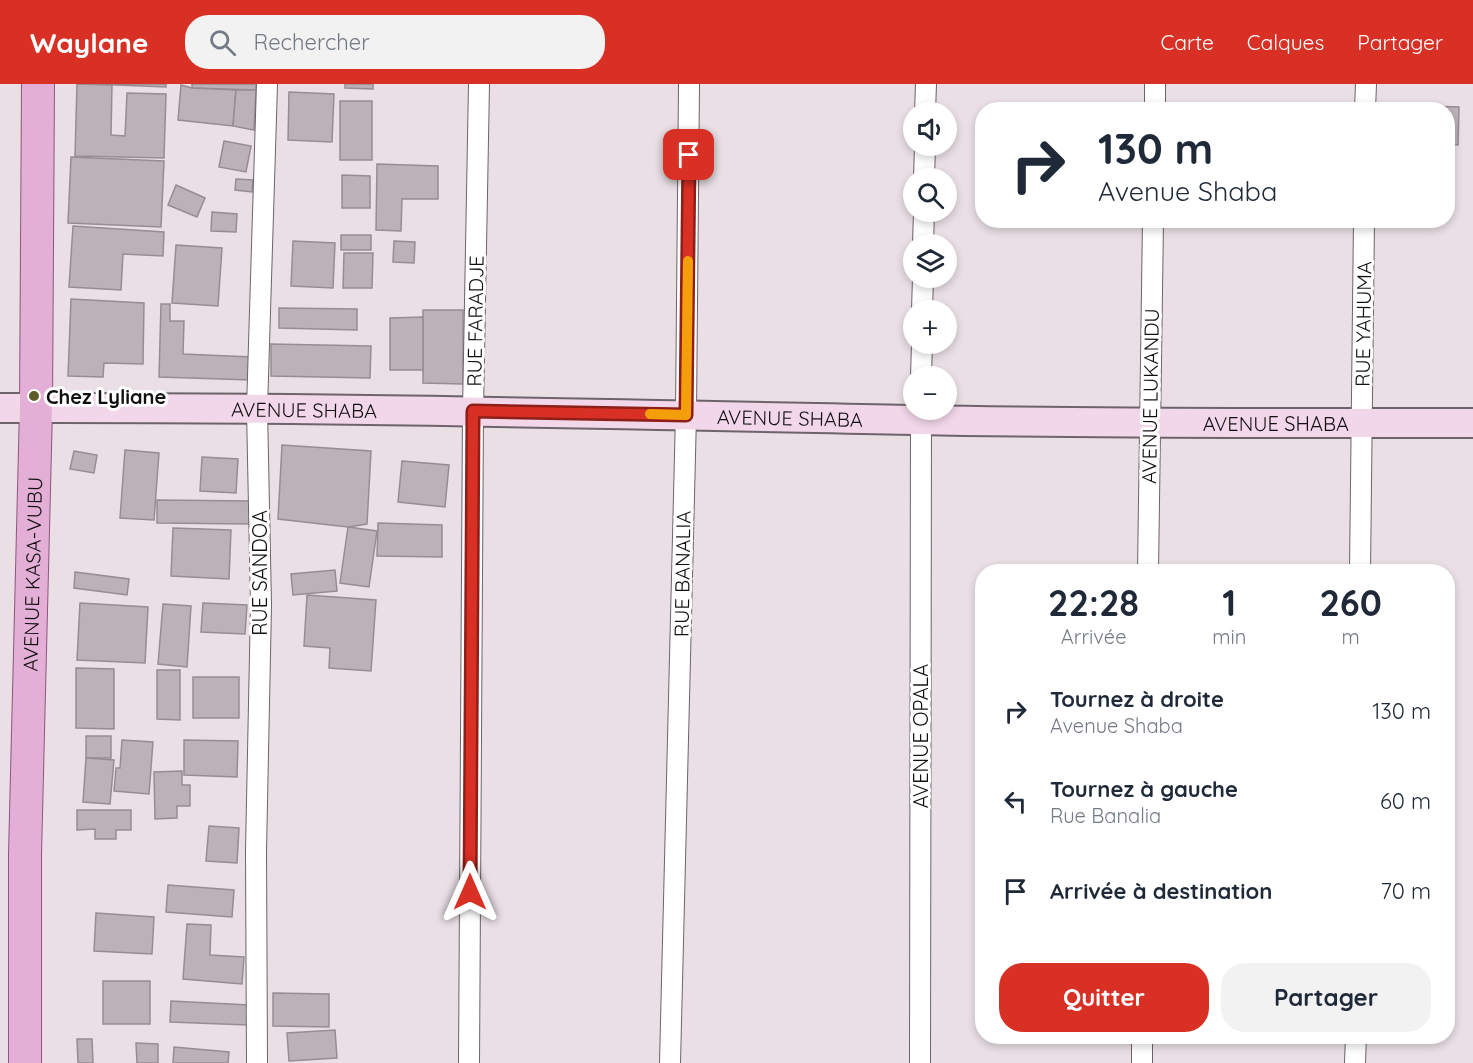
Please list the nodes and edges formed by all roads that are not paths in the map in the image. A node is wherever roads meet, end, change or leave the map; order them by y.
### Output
1 (38, 84) edge
2 (267, 84) edge
3 (479, 84) edge
4 (689, 84) edge
5 (926, 84) edge
6 (1155, 84) edge
7 (1366, 84) edge
8 (925, 102) edge
9 (1155, 102) edge
10 (1365, 102) edge
11 (1153, 228) edge
12 (1364, 228) edge
13 (0, 408) edge
14 (36, 408) junction
15 (257, 409) junction
16 (473, 411) junction
17 (686, 415) junction
18 (903, 415) edge
19 (957, 416) edge
20 (920, 420) edge
21 (1149, 423) junction
22 (1362, 423) junction
23 (1473, 423) edge
24 (1148, 564) edge
25 (1360, 564) edge
26 (1142, 1044) edge
27 (1356, 1044) edge
28 (25, 1063) edge
29 (257, 1063) edge
30 (469, 1063) edge
31 (670, 1063) edge
32 (920, 1063) edge
33 (1142, 1063) edge
34 (1355, 1063) edge

1 - 14 main road, AVENUE KASA-VUBU
2 - 15 street, RUE SANDOA
3 - 16 street, RUE FARADJE
4 - 17 street, RUE BANALIA
5 - 8 street
6 - 9 street
7 - 10 street
11 - 21 street, AVENUE LUKANDU
12 - 22 street, RUE YAHUMA
13 - 14 street, AVENUE SHABA
14 - 15 street, AVENUE SHABA
14 - 28 main road, AVENUE KASA-VUBU
15 - 16 street, AVENUE SHABA
15 - 29 street, RUE SANDOA
16 - 17 street, AVENUE SHABA
16 - 30 street, RUE FARADJE
17 - 18 street, AVENUE SHABA
17 - 31 street, RUE BANALIA
19 - 21 street, AVENUE SHABA
20 - 32 street, AVENUE OPALA
21 - 22 street, AVENUE SHABA
21 - 24 street, AVENUE LUKANDU
22 - 23 street, AVENUE SHABA
22 - 25 street, RUE YAHUMA
26 - 33 street
27 - 34 street

